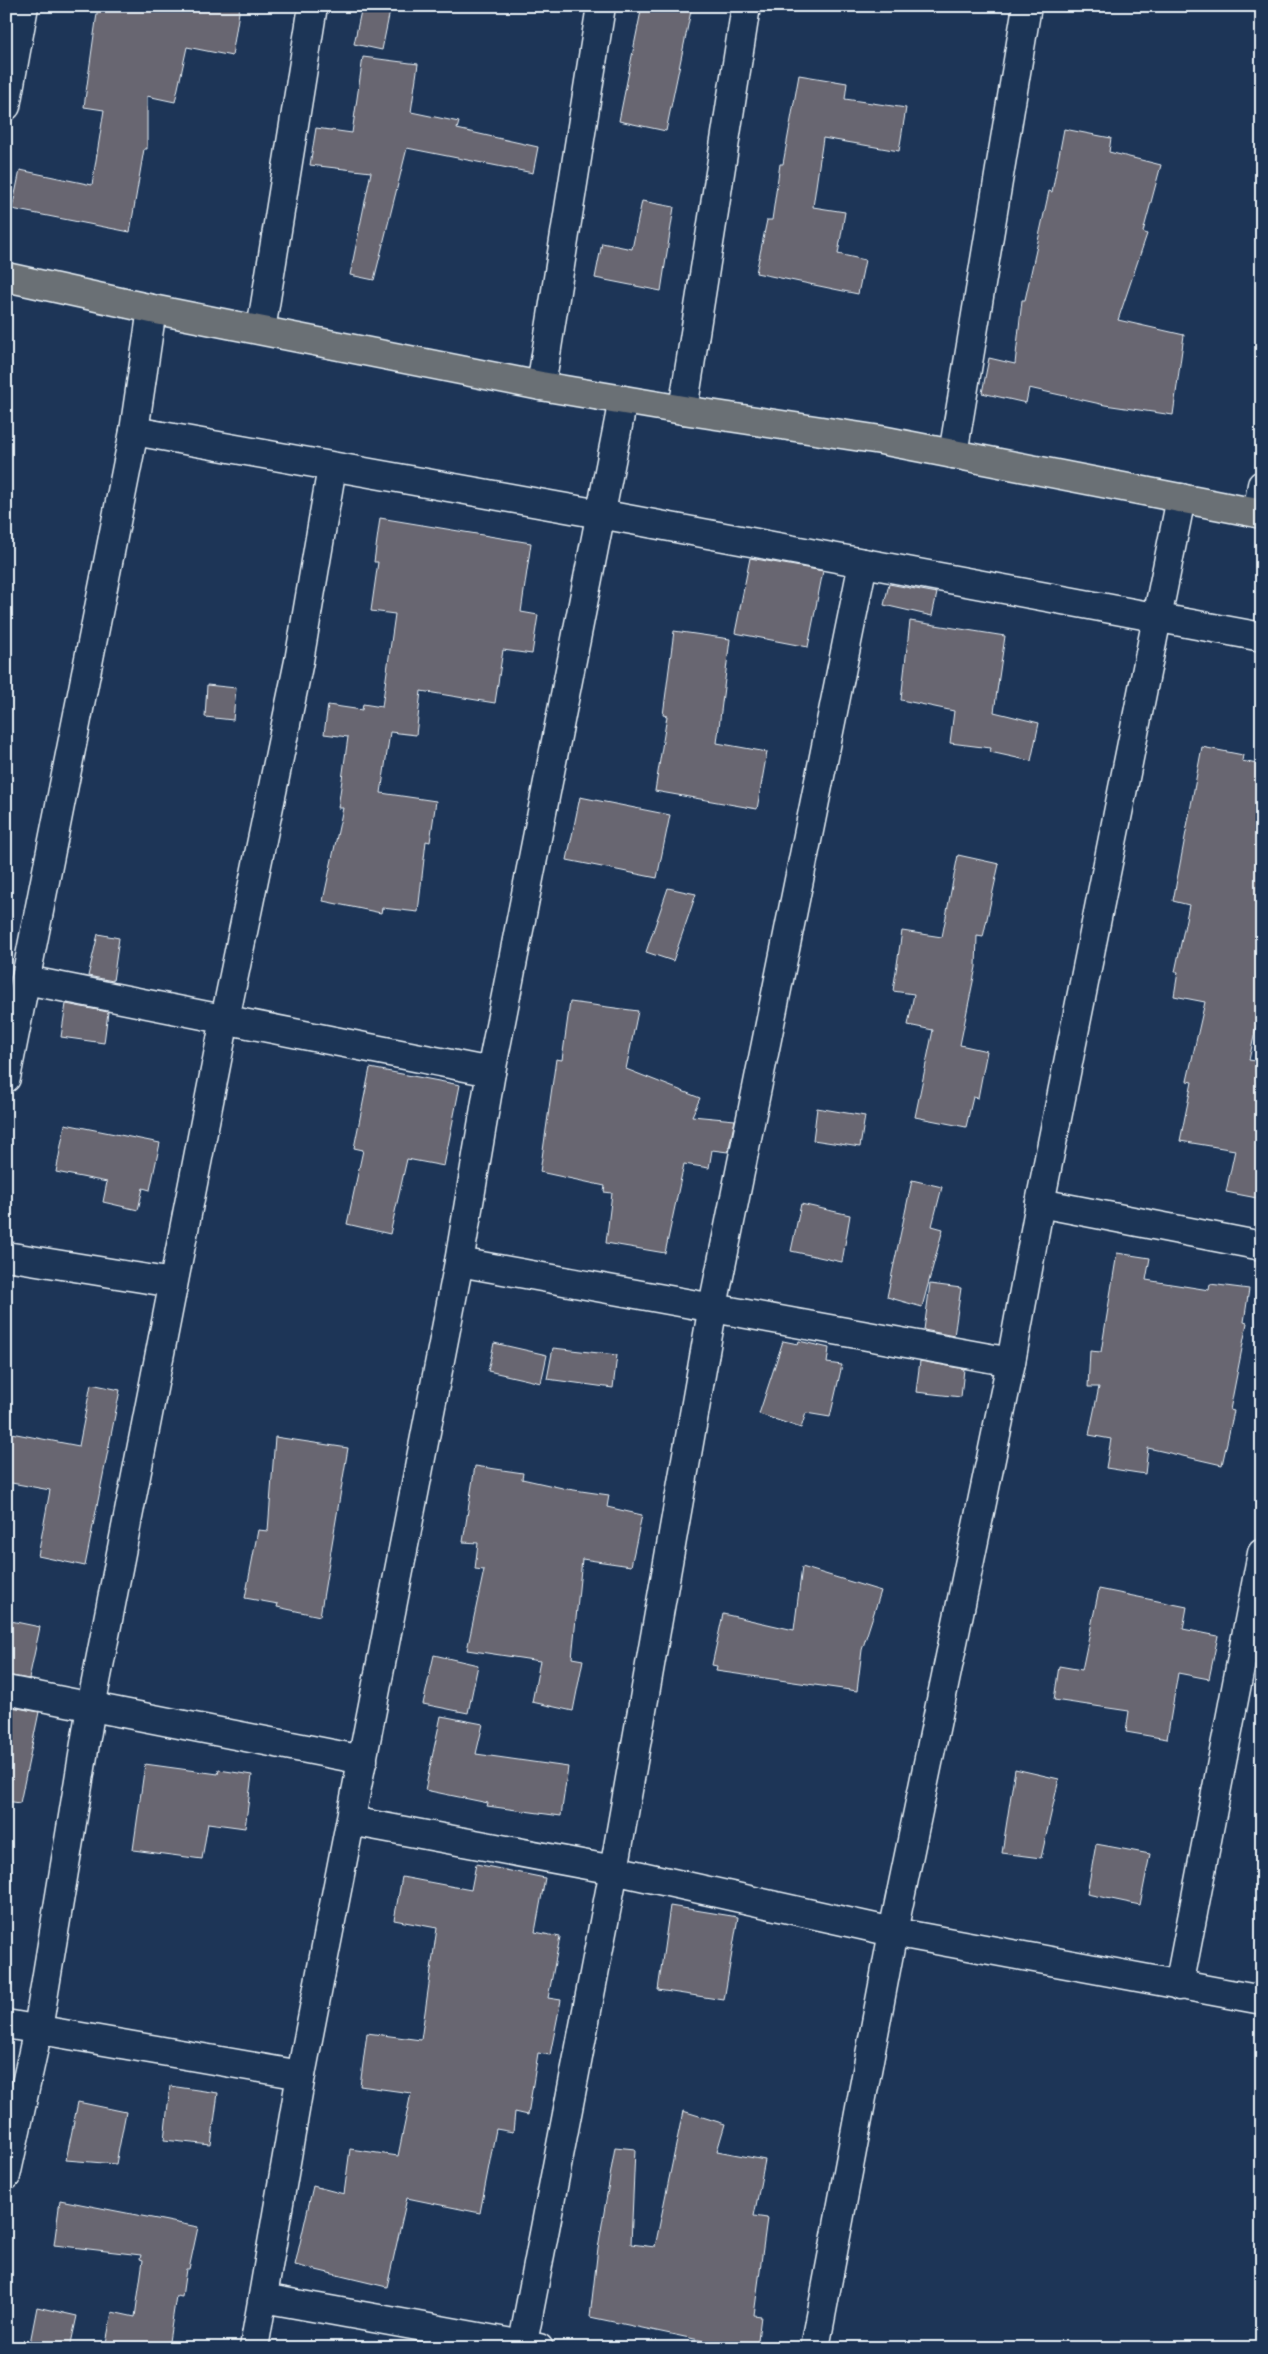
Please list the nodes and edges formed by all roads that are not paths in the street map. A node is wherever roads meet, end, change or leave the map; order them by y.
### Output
1 (24, 6) edge
2 (314, 6) edge
3 (601, 6) edge
4 (746, 6) edge
5 (1027, 6) edge
6 (6, 106) edge
7 (6, 277) edge
8 (152, 309) junction
9 (261, 330) junction
10 (541, 386) junction
11 (623, 400) junction
12 (684, 410) junction
13 (134, 431) junction
14 (953, 454) junction
15 (332, 467) junction
16 (1262, 485) edge
17 (1181, 498) junction
18 (1259, 513) edge
19 (600, 514) junction
20 (863, 563) junction
21 (1157, 617) junction
22 (1262, 637) edge
23 (26, 980) junction
24 (225, 1019) junction
25 (491, 1072) junction
26 (6, 1078) edge
27 (1040, 1203) junction
28 (1262, 1246) edge
29 (6, 1256) edge
30 (460, 1262) junction
31 (173, 1283) junction
32 (713, 1306) junction
33 (1011, 1362) junction
34 (1262, 1553) edge
35 (6, 1690) edge
36 (91, 1707) junction
37 (363, 1760) junction
38 (351, 1821) junction
39 (614, 1870) junction
40 (893, 1932) junction
41 (1179, 1986) junction
42 (1262, 2000) edge
43 (6, 2024) edge
44 (38, 2029) junction
45 (301, 2075) junction
46 (6, 2176) edge
47 (263, 2298) junction
48 (528, 2347) edge
49 (254, 2348) edge
50 (815, 2348) edge

1 - 6 street
2 - 9 street
3 - 10 street
4 - 12 street
5 - 14 street
7 - 8 highway
8 - 9 highway
8 - 13 street
9 - 10 highway
10 - 11 highway
11 - 12 highway
11 - 19 street
12 - 14 highway
13 - 15 street
13 - 23 street
14 - 17 highway
15 - 19 street
15 - 24 street
16 - 18 street
17 - 18 highway
17 - 21 street
19 - 20 street
19 - 25 street
20 - 21 street
20 - 32 street
21 - 22 street
21 - 27 street
23 - 24 street
23 - 26 street
24 - 25 street
24 - 31 street
25 - 30 street
27 - 28 street
27 - 33 street
29 - 31 street
30 - 32 street
30 - 37 street
31 - 36 street
32 - 33 street
32 - 39 street
33 - 40 street
34 - 41 street
35 - 36 street
36 - 37 street
36 - 44 street
37 - 38 street
38 - 39 street
38 - 45 street
39 - 40 street
39 - 48 street
40 - 41 street
40 - 50 street
41 - 42 street
43 - 44 street
44 - 45 street
44 - 46 street
45 - 47 street
47 - 48 street
47 - 49 street

